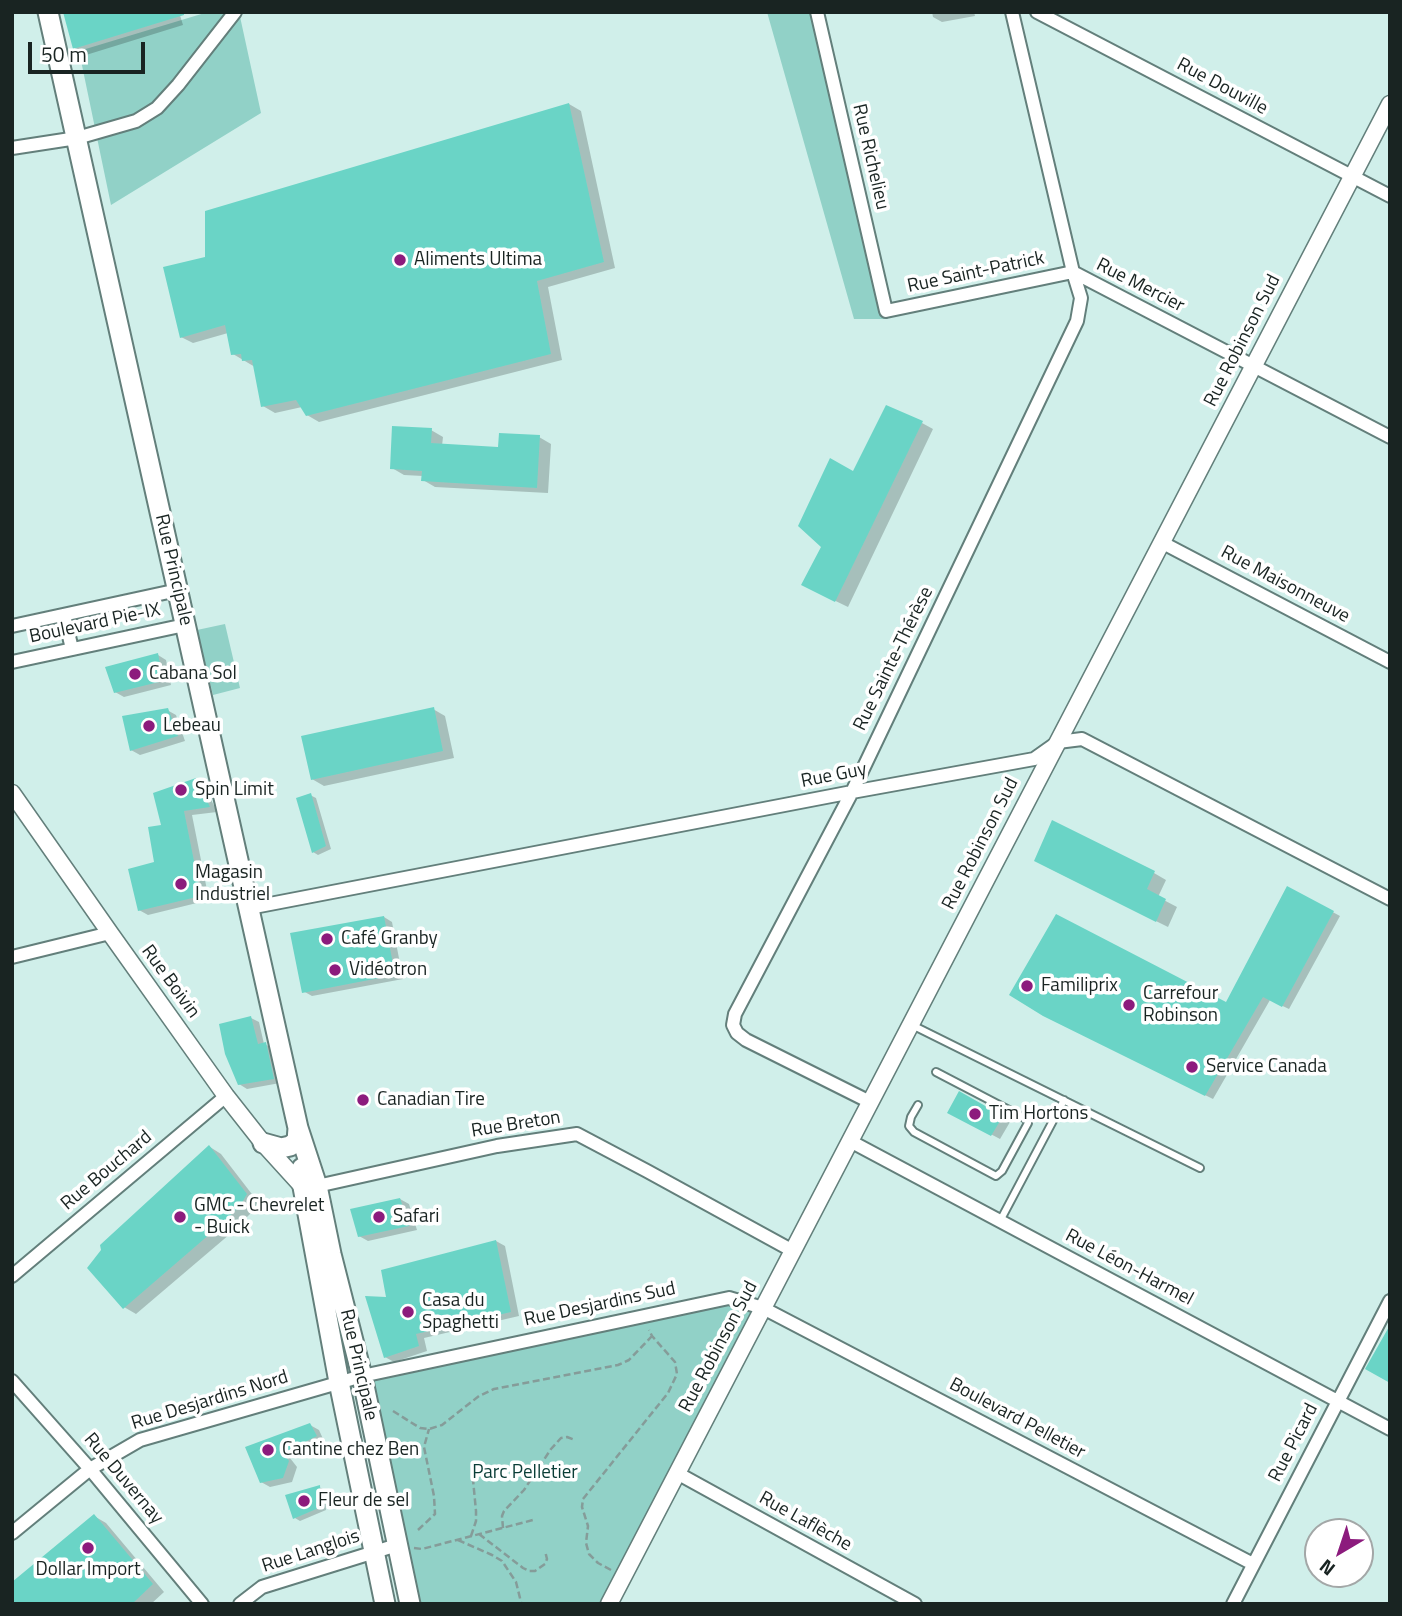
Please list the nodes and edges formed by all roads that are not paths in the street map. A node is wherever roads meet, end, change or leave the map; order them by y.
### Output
1 (48, 12) edge
2 (235, 12) edge
3 (817, 12) edge
4 (1012, 12) edge
5 (1037, 12) edge
6 (1390, 104) edge
7 (77, 138) junction
8 (12, 148) edge
9 (1352, 176) junction
10 (1390, 196) edge
11 (1073, 272) junction
12 (886, 311) joint
13 (1253, 366) junction
14 (1390, 437) edge
15 (1161, 542) junction
16 (178, 590) junction
17 (64, 615) junction
18 (186, 625) junction
19 (12, 626) edge
20 (72, 649) junction
21 (12, 662) edge
22 (1390, 662) edge
23 (1058, 741) junction
24 (852, 792) junction
25 (12, 793) edge
26 (1390, 899) edge
27 (249, 908) junction
28 (110, 933) junction
29 (12, 957) edge
30 (911, 1024) junction
31 (936, 1072) dead end
32 (226, 1096) junction
33 (1064, 1100) junction
34 (870, 1102) junction
35 (918, 1105) dead end
36 (298, 1128) junction
37 (850, 1141) junction
38 (263, 1143) junction
39 (1200, 1168) dead end
40 (310, 1186) junction
41 (1000, 1220) junction
42 (793, 1251) junction
43 (12, 1276) edge
44 (1390, 1301) edge
45 (763, 1308) junction
46 (362, 1376) junction
47 (12, 1381) edge
48 (339, 1382) junction
49 (1338, 1401) junction
50 (1390, 1429) edge
51 (90, 1469) junction
52 (677, 1473) junction
53 (12, 1533) edge
54 (397, 1545) junction
55 (375, 1553) junction
56 (1253, 1564) junction
57 (202, 1604) edge
58 (240, 1604) edge
59 (385, 1604) edge
60 (410, 1604) edge
61 (609, 1604) edge
62 (915, 1604) edge
63 (1233, 1604) edge

1 - 7 main road, Rue Principale
2 - 7 street
3 - 12 street, Rue Richelieu
4 - 11 street, Rue Mercier
5 - 9 street, Rue Douville
6 - 9 street, Rue Robinson Sud
7 - 8 street
7 - 16 main road, Rue Principale
9 - 10 street, Rue Douville
9 - 13 street, Rue Robinson Sud
11 - 12 street, Rue Saint-Patrick
11 - 13 street, Rue Mercier
11 - 24 street, Rue Sainte-Thérèse
13 - 14 street, Rue Mercier
13 - 15 street, Rue Robinson Sud
15 - 22 street, Rue Maisonneuve
15 - 23 street, Rue Robinson Sud
16 - 17 street, Boulevard Pie-IX
16 - 18 main road, Rue Principale
17 - 19 street, Boulevard Pie-IX
17 - 20 street
18 - 20 street, Boulevard Pie-IX
18 - 27 main road, Rue Principale
20 - 21 street, Boulevard Pie-IX
23 - 24 street, Rue Guy
23 - 26 street
23 - 30 street, Rue Robinson Sud
24 - 27 street, Rue Guy
24 - 34 street, Rue Sainte-Thérèse
25 - 28 street, Rue Boivin
27 - 36 main road, Rue Principale
28 - 29 street
28 - 32 street, Rue Boivin
30 - 33 lane
30 - 34 street, Rue Robinson Sud
31 - 35 lane
32 - 38 street, Rue Boivin
32 - 43 street, Rue Bouchard
33 - 39 lane
33 - 41 lane
34 - 37 street, Rue Robinson Sud
36 - 38 main road
36 - 40 main road, Rue Principale
37 - 41 street, Rue Léon-Harmel
37 - 42 street, Rue Robinson Sud
38 - 40 street, Rue Boivin
40 - 42 street, Rue Breton
40 - 46 main road, Rue Principale
40 - 48 main road, Rue Principale
41 - 49 street, Rue Léon-Harmel
42 - 45 street, Rue Robinson Sud
44 - 49 street, Rue Picard
45 - 46 street, Rue Desjardins Sud
45 - 52 street, Rue Robinson Sud
45 - 56 street, Boulevard Pelletier
46 - 48 street, Rue Desjardins Nord
46 - 54 main road, Rue Principale
47 - 51 street, Rue Duvernay
48 - 51 street, Rue Desjardins Nord
48 - 55 main road, Rue Principale
49 - 50 street, Rue Léon-Harmel
49 - 56 street, Rue Picard
51 - 53 street, Rue Desjardins Nord
51 - 57 street, Rue Duvernay
52 - 61 street, Rue Robinson Sud
52 - 62 street, Rue Laflèche
54 - 55 street, Rue Langlois
54 - 60 main road, Rue Principale
55 - 58 street, Rue Langlois
55 - 59 main road, Rue Principale
56 - 63 street, Rue Picard

